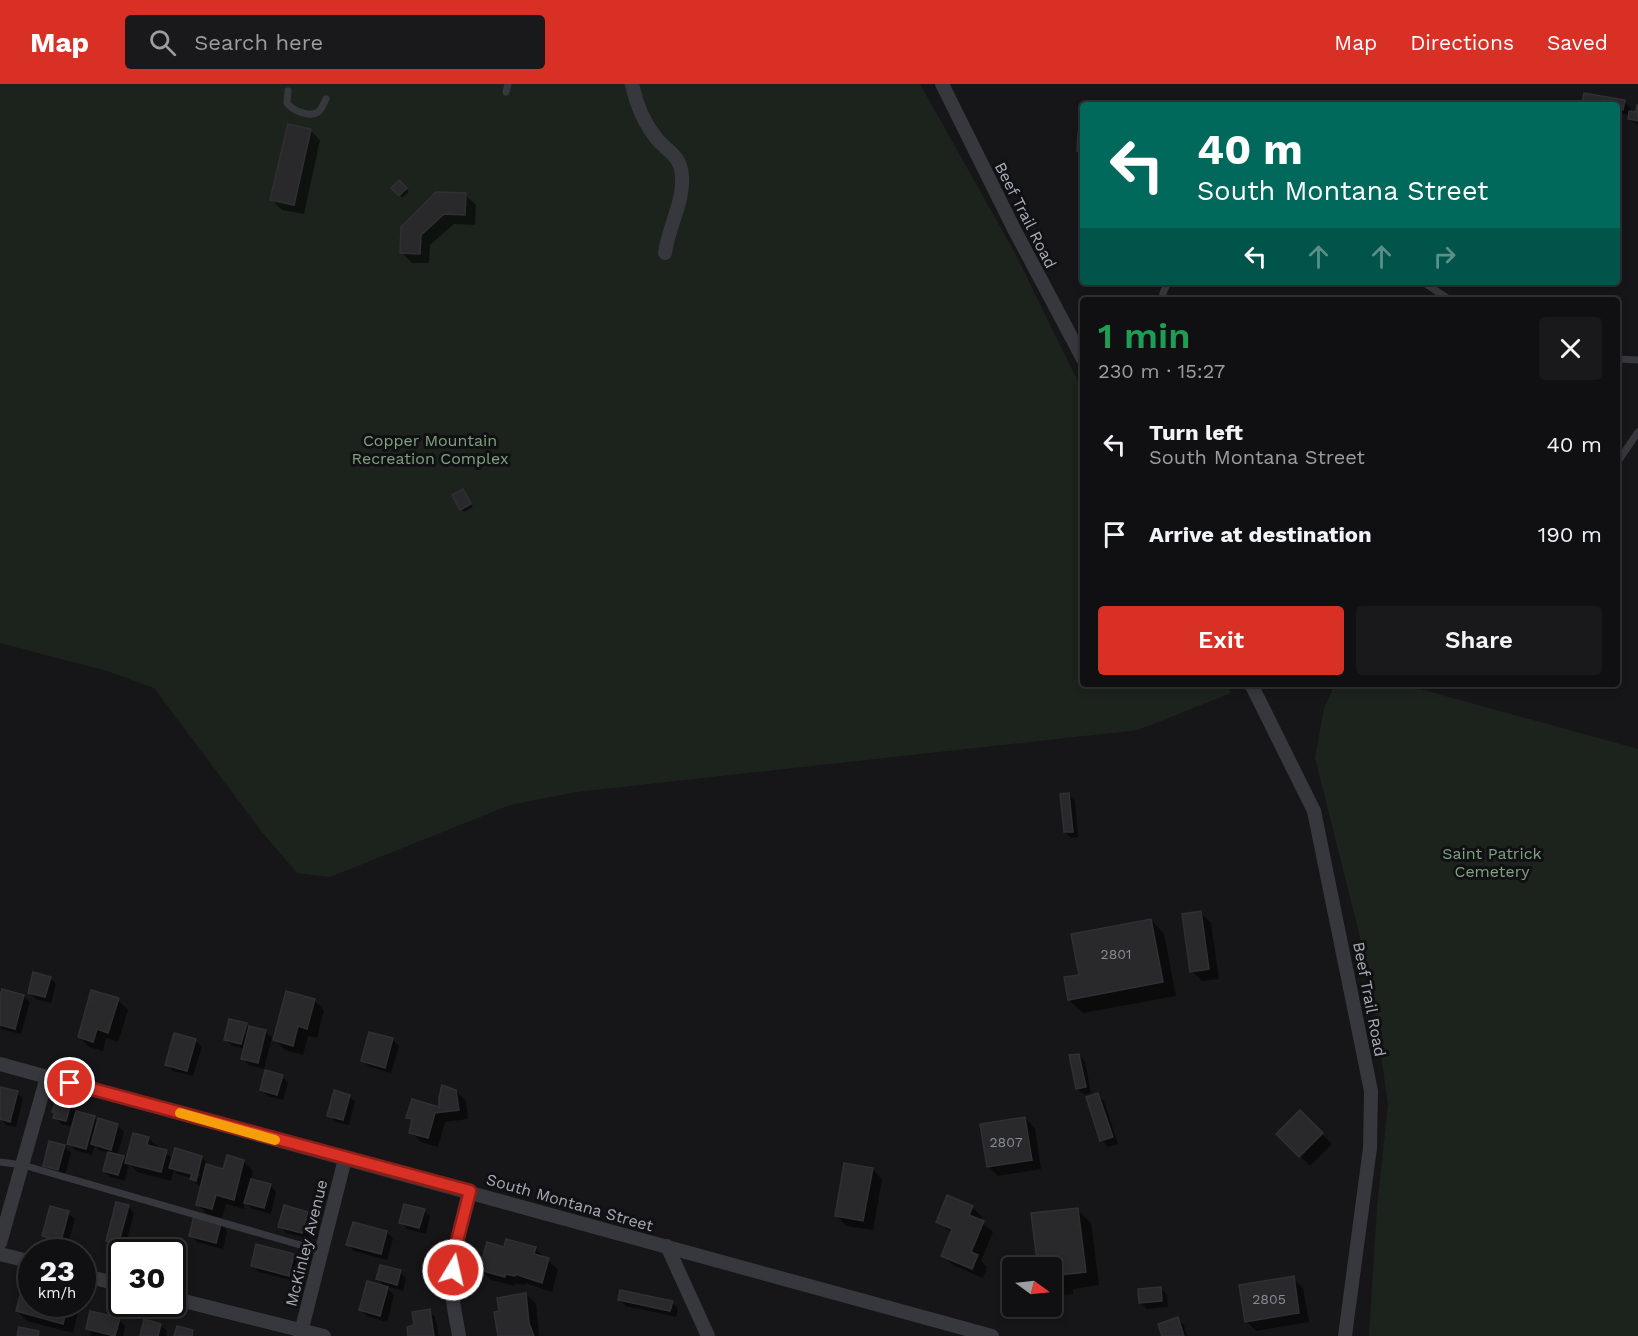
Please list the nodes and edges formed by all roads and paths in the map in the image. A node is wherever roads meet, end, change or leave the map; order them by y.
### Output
1 (633, 84) edge
2 (942, 84) edge
3 (288, 90) dead end
4 (326, 99) dead end
5 (665, 253) dead end
6 (1428, 285) edge
7 (1446, 297) edge
8 (1080, 354) edge
9 (1620, 359) edge
10 (1638, 360) edge
11 (1638, 432) edge
12 (1620, 459) edge
13 (1252, 687) edge
14 (0, 1064) edge
15 (47, 1077) junction
16 (345, 1159) junction
17 (0, 1162) edge
18 (23, 1165) junction
19 (470, 1191) junction
20 (0, 1243) edge
21 (667, 1246) junction
22 (321, 1251) junction
23 (0, 1254) edge
24 (18, 1258) edge
25 (186, 1302) edge
26 (300, 1334) edge
27 (324, 1336) edge
28 (459, 1336) edge
29 (708, 1336) edge
30 (992, 1336) edge
31 (1345, 1336) edge

1 - 5 street
2 - 8 street, Beef Trail Road
3 - 4 lane
6 - 7 lane
9 - 10 lane
11 - 12 lane
13 - 31 street, Beef Trail Road
14 - 15 street, South Montana Street
15 - 16 street, South Montana Street
15 - 18 street
16 - 19 street, South Montana Street
16 - 22 street, McKinley Avenue
17 - 18 lane
18 - 20 street
18 - 22 lane
19 - 21 street, South Montana Street
19 - 28 street
21 - 29 street
21 - 30 street, South Montana Street
22 - 26 street, McKinley Avenue
23 - 24 street
25 - 26 street
26 - 27 street

